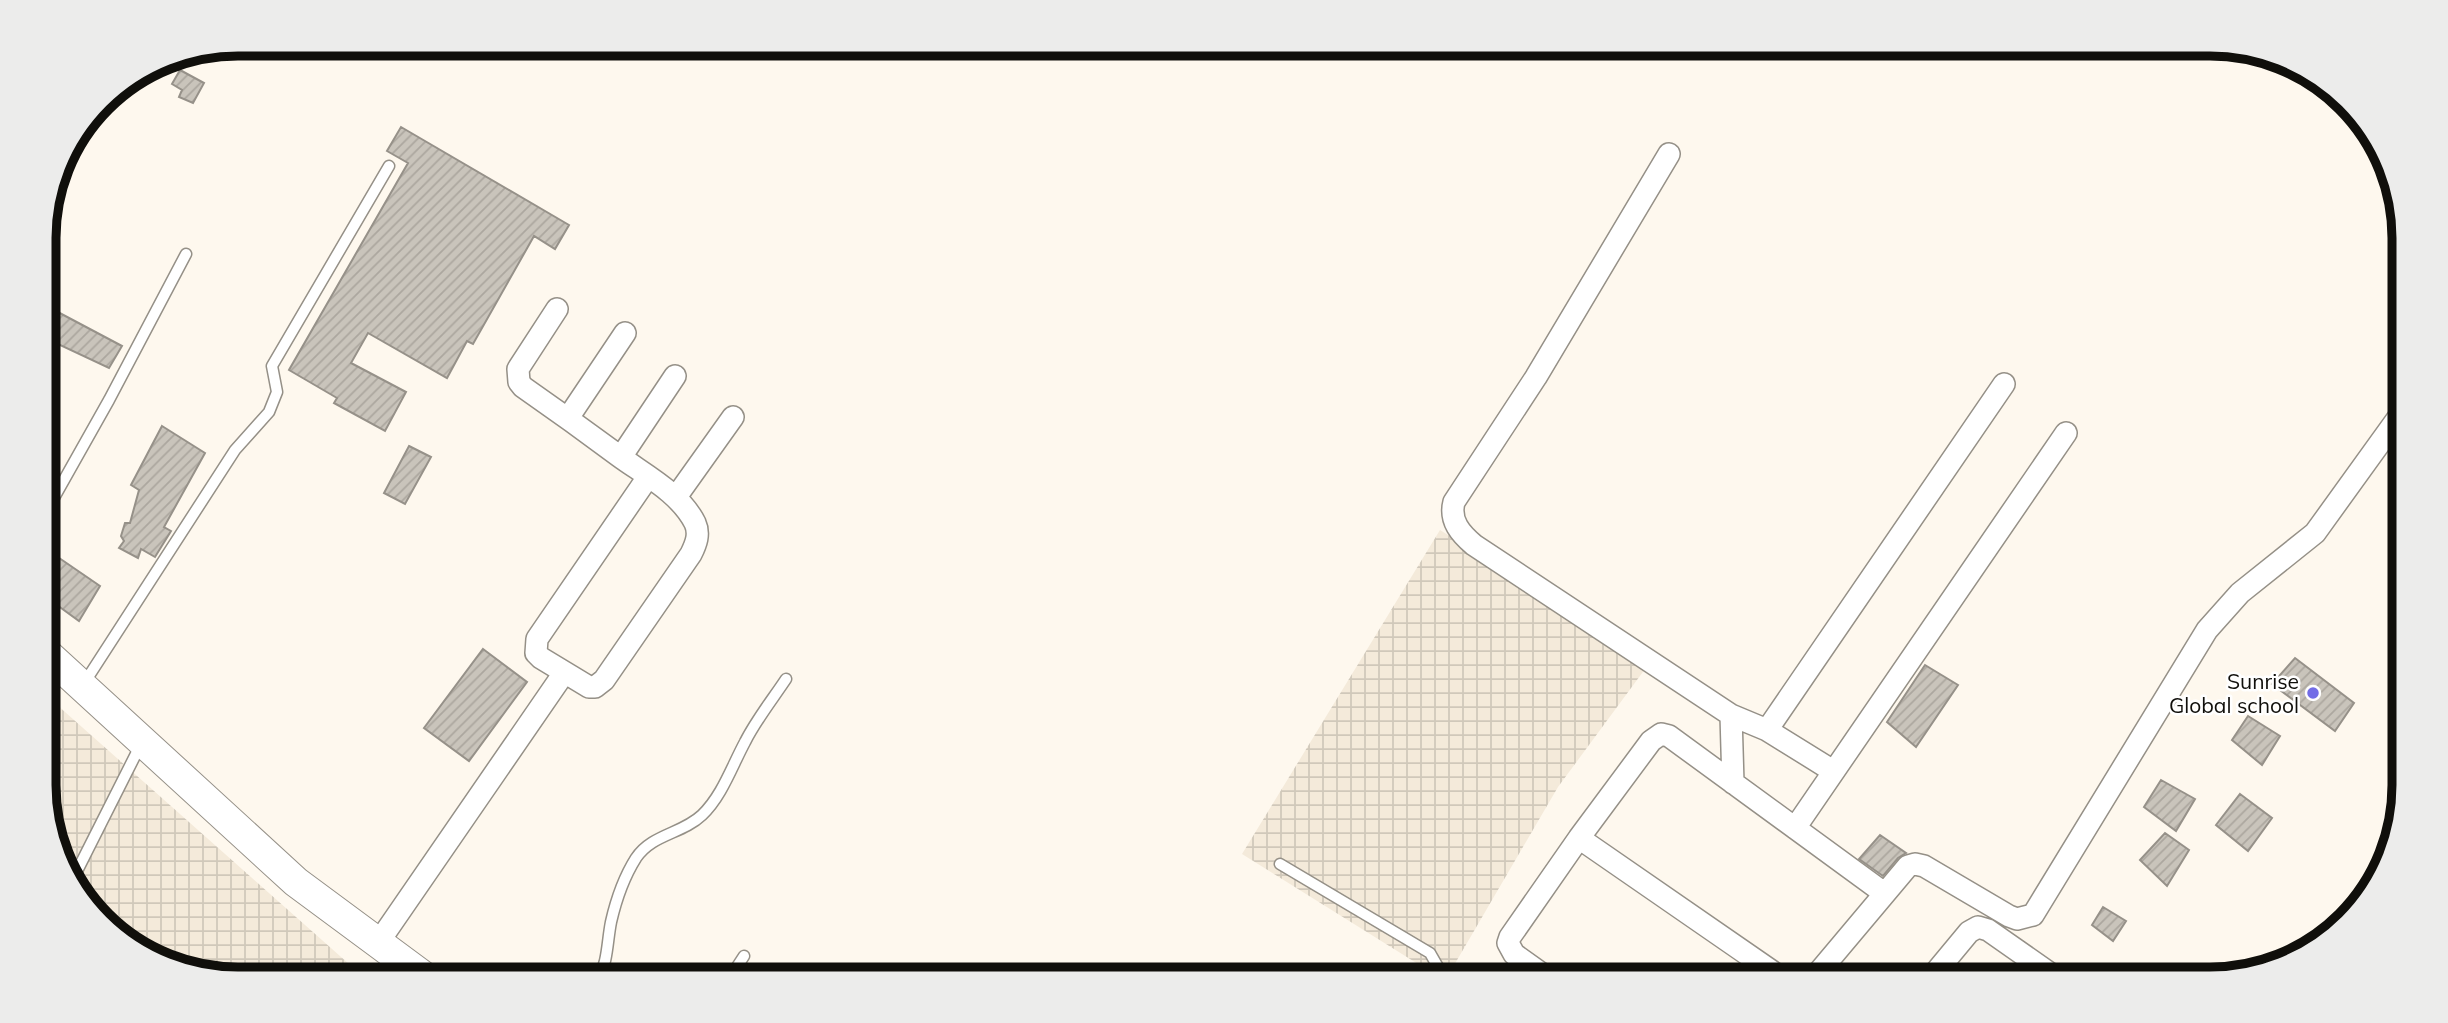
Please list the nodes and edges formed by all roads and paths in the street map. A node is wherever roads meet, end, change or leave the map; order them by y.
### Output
1 (1669, 154) dead end
2 (389, 166) dead end
3 (186, 254) dead end
4 (557, 309) dead end
5 (625, 333) dead end
6 (675, 376) dead end
7 (2004, 384) dead end
8 (733, 417) dead end
9 (568, 418) junction
10 (2392, 426) edge
11 (2066, 433) dead end
12 (621, 457) junction
13 (648, 477) junction
14 (56, 494) edge
15 (676, 498) junction
16 (56, 662) edge
17 (564, 673) junction
18 (786, 679) dead end
19 (82, 686) junction
20 (1731, 715) junction
21 (1767, 730) junction
22 (142, 741) junction
23 (1833, 771) junction
24 (1733, 783) junction
25 (1795, 828) junction
26 (1579, 838) junction
27 (1280, 864) dead end
28 (78, 870) edge
29 (1884, 892) junction
30 (378, 943) junction
31 (744, 956) dead end
32 (411, 967) edge
33 (603, 967) edge
34 (737, 967) edge
35 (1438, 967) edge
36 (1532, 967) edge
37 (1766, 967) edge
38 (1823, 967) edge
39 (1940, 967) edge
40 (2036, 967) edge

1 - 20 street
2 - 19 lane
3 - 14 lane
4 - 9 street
5 - 9 street
6 - 12 street
7 - 21 street
8 - 15 street
9 - 12 street
10 - 29 street
11 - 23 street
12 - 13 street
13 - 15 street
13 - 17 street
15 - 17 street
16 - 19 main road
17 - 30 street
18 - 33 lane
19 - 22 main road
20 - 21 street
20 - 24 street
21 - 23 street
22 - 28 lane
22 - 30 main road
23 - 25 street
24 - 25 street
24 - 26 street
25 - 29 street
26 - 36 street
26 - 37 street
27 - 35 lane
29 - 38 street
30 - 32 main road
31 - 34 lane
39 - 40 street

